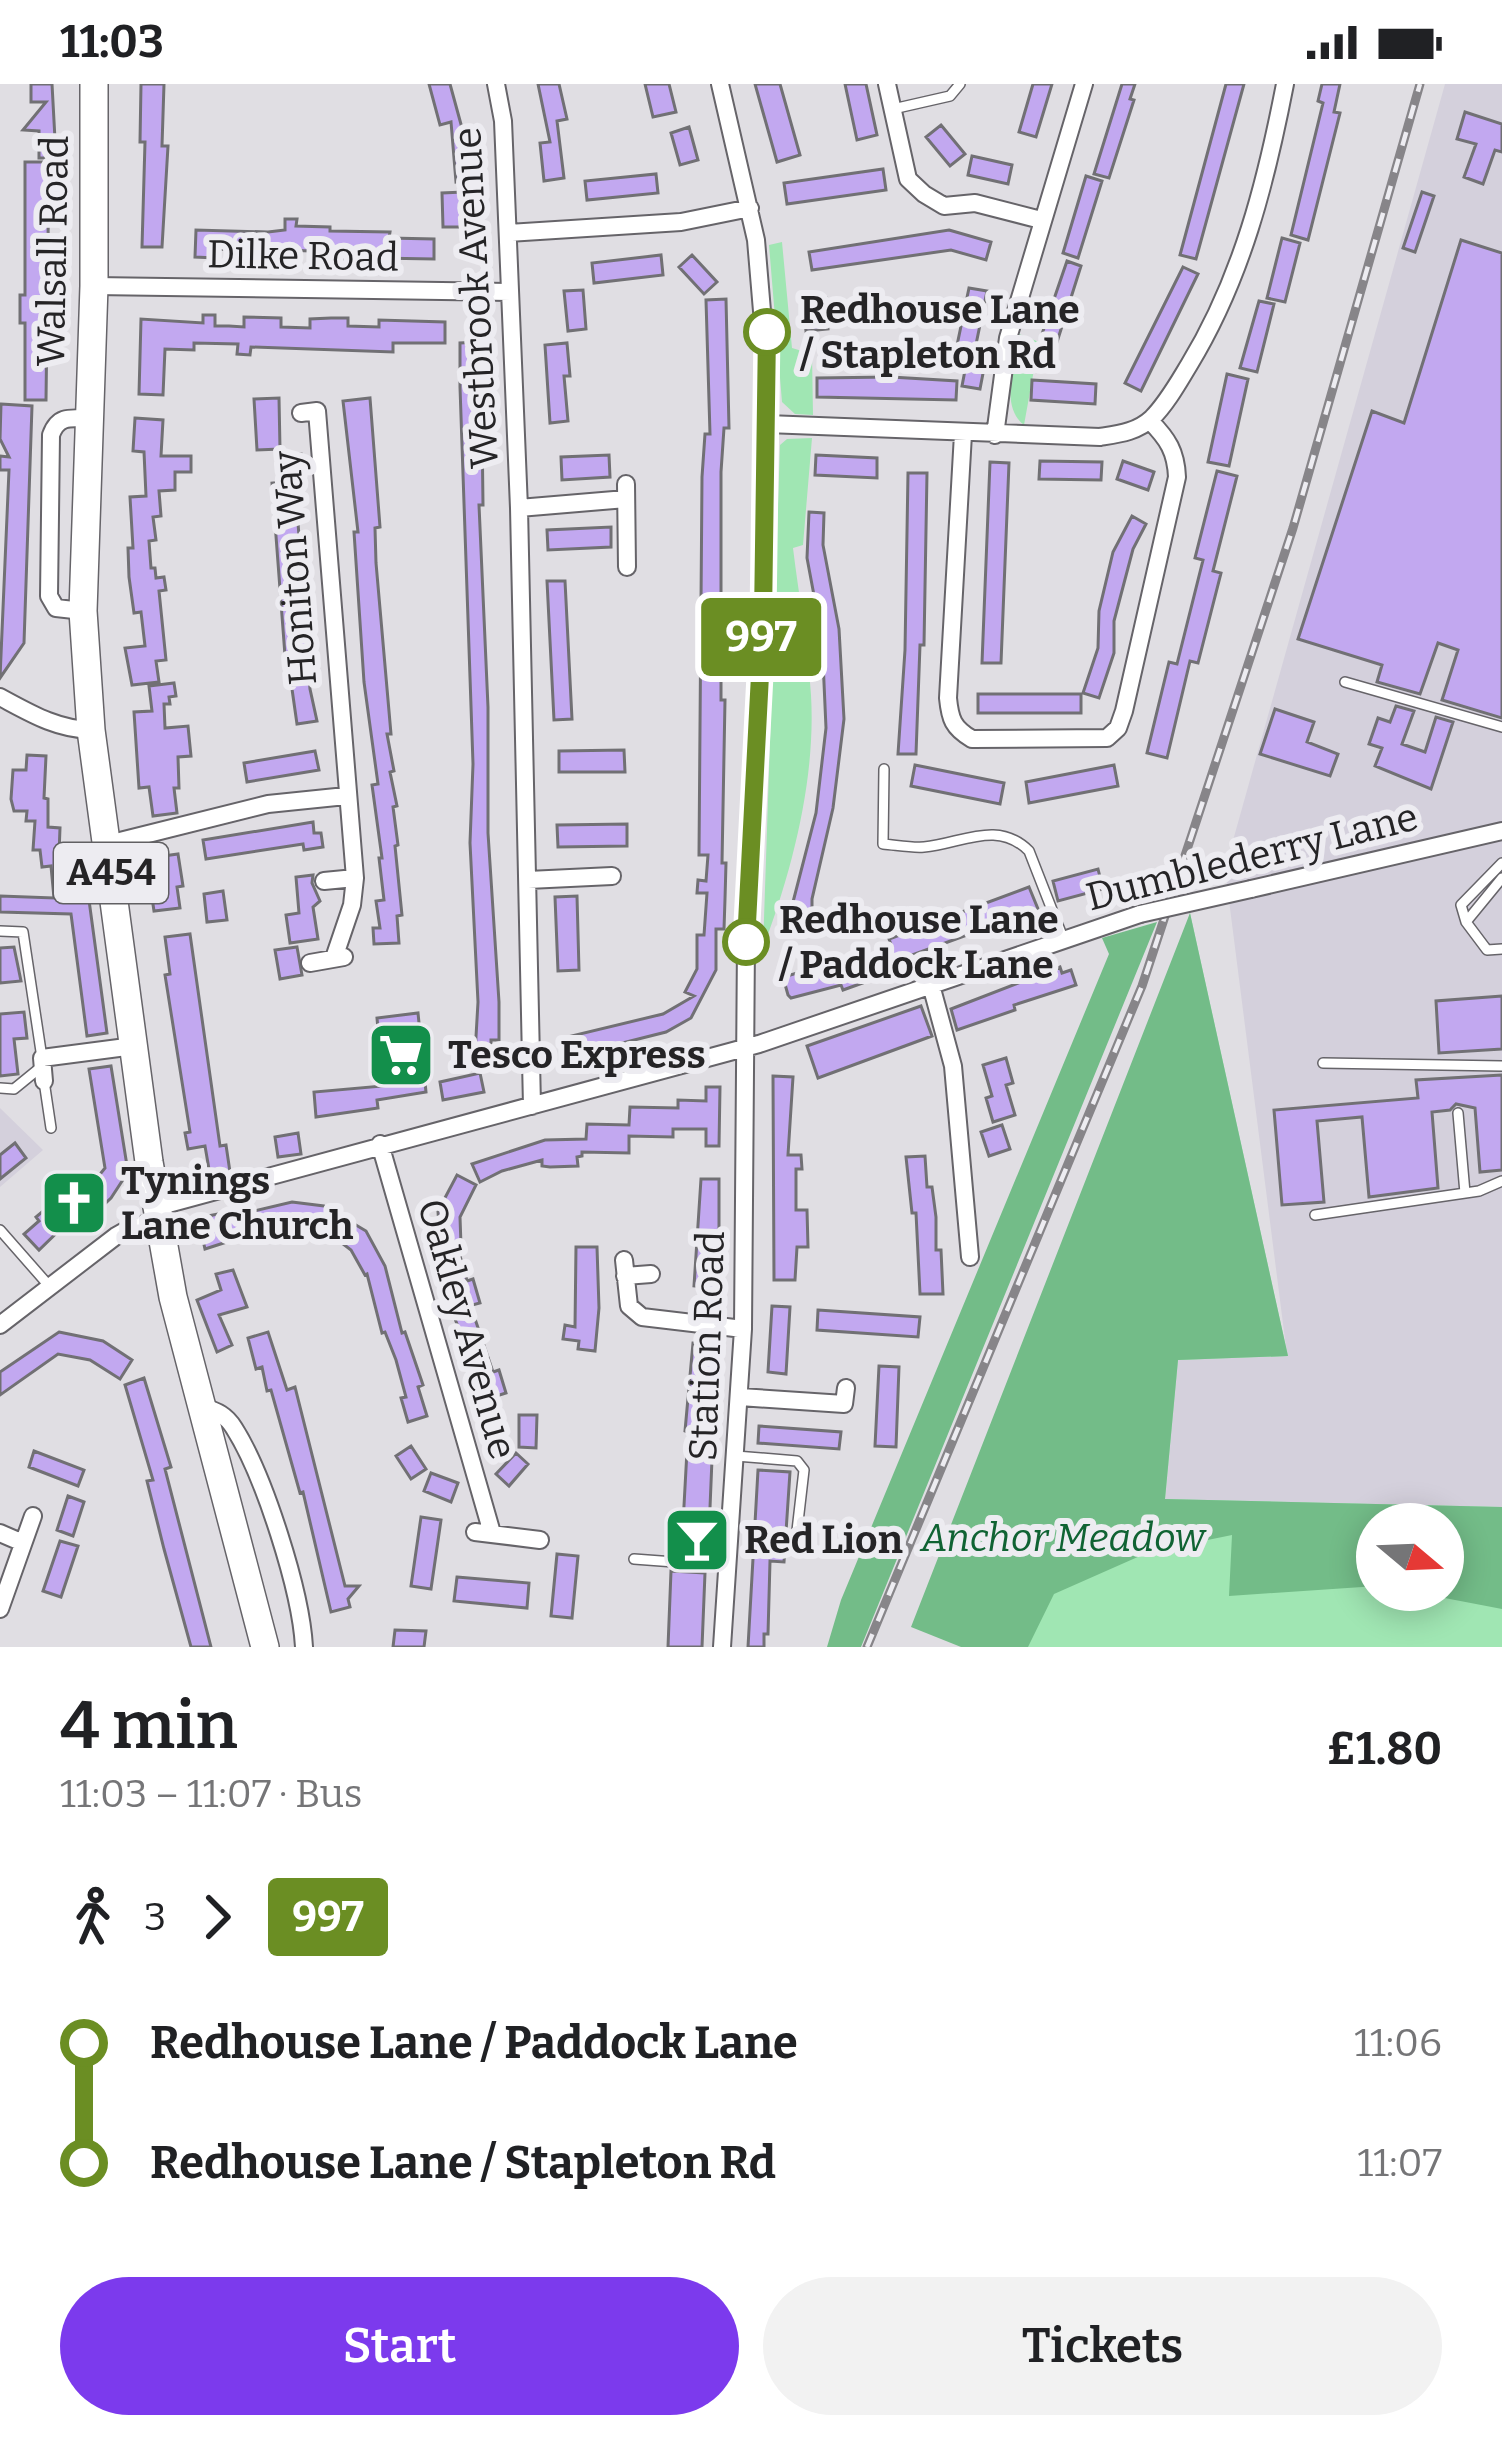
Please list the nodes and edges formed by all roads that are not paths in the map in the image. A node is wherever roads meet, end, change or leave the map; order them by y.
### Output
1 (94, 84) edge
2 (496, 84) edge
3 (720, 84) edge
4 (887, 84) edge
5 (960, 84) edge
6 (1084, 84) edge
7 (1285, 84) edge
8 (893, 110) junction
9 (750, 208) junction
10 (1041, 220) junction
11 (508, 233) junction
12 (94, 286) junction
13 (510, 292) junction
14 (301, 413) dead end
15 (1150, 421) junction
16 (766, 424) junction
17 (963, 434) junction
18 (995, 435) junction
19 (519, 508) junction
20 (627, 567) dead end
21 (1345, 682) dead end
22 (0, 697) edge
23 (1502, 728) edge
24 (91, 730) junction
25 (884, 769) dead end
26 (346, 796) junction
27 (1501, 838) edge
28 (108, 844) junction
29 (1502, 863) edge
30 (612, 876) dead end
31 (355, 878) junction
32 (1502, 878) edge
33 (528, 880) junction
34 (324, 881) dead end
35 (1466, 922) junction
36 (0, 931) edge
37 (1063, 938) junction
38 (1502, 950) edge
39 (310, 963) dead end
40 (931, 985) junction
41 (134, 1046) junction
42 (748, 1047) junction
43 (1323, 1063) dead end
44 (39, 1066) junction
45 (1502, 1066) edge
46 (0, 1088) edge
47 (532, 1106) junction
48 (1458, 1112) dead end
49 (51, 1128) dead end
50 (380, 1144) junction
51 (1502, 1181) edge
52 (1465, 1192) junction
53 (158, 1214) junction
54 (1315, 1215) dead end
55 (0, 1230) edge
56 (970, 1258) dead end
57 (651, 1274) dead end
58 (50, 1288) junction
59 (0, 1325) edge
60 (743, 1329) junction
61 (846, 1388) dead end
62 (740, 1397) junction
63 (203, 1407) junction
64 (736, 1456) junction
65 (33, 1516) dead end
66 (0, 1533) edge
67 (540, 1540) dead end
68 (23, 1543) junction
69 (795, 1548) dead end
70 (634, 1559) dead end
71 (728, 1566) junction
72 (0, 1609) edge
73 (265, 1647) edge
74 (304, 1647) edge
75 (722, 1647) edge

1 - 12 main road, Walsall Road / A454
2 - 11 street, Westbrook Avenue
3 - 9 street, Station Road
4 - 8 street
5 - 8 lane
6 - 10 street
7 - 15 street
8 - 10 street
9 - 11 street
9 - 16 street, Station Road
10 - 18 street
11 - 13 street, Westbrook Avenue
12 - 13 street, Dilke Road
12 - 24 main road, Walsall Road / A454
13 - 19 street, Westbrook Avenue
14 - 26 street, Honiton Way
15 - 17 street
15 - 18 street
16 - 17 street
16 - 42 street, Station Road
17 - 18 street
19 - 20 street, Westbrook Avenue
19 - 33 street, Westbrook Avenue
21 - 23 lane
22 - 24 street
24 - 28 main road, Walsall Road / A454
25 - 37 lane
26 - 28 street
26 - 31 street, Honiton Way
27 - 37 street, Dumblederry Lane, bridge
28 - 41 main road, Walsall Road / A454
29 - 35 lane
30 - 33 street
31 - 34 street
31 - 39 street, Honiton Way
32 - 35 lane
33 - 47 street, Westbrook Avenue
35 - 38 lane
36 - 44 lane
37 - 40 street, Dumblederry Lane
40 - 42 street, Dumblederry Lane
40 - 56 street
41 - 44 street
41 - 53 main road, Walsall Road / A454
42 - 47 street, Dumblederry Lane
42 - 60 street, Station Road
43 - 45 lane
44 - 46 lane
44 - 49 lane
47 - 50 street, Dumblederry Lane
48 - 52 lane
50 - 53 street, Dumblederry Lane
50 - 67 street, Oakley Avenue
51 - 52 lane
52 - 54 lane
53 - 58 street, Dumblederry Lane
53 - 63 main road, Walsall Road / A454
55 - 58 lane
57 - 60 street
58 - 59 street, Dumblederry Lane
60 - 62 street, Station Road
61 - 62 street
62 - 64 street, Station Road
63 - 73 main road, Walsall Road / A454
63 - 74 street, Walsall Road
64 - 69 lane
64 - 71 street, Station Road
65 - 68 street
66 - 68 street
68 - 72 street
70 - 71 lane
71 - 75 street, Station Road

